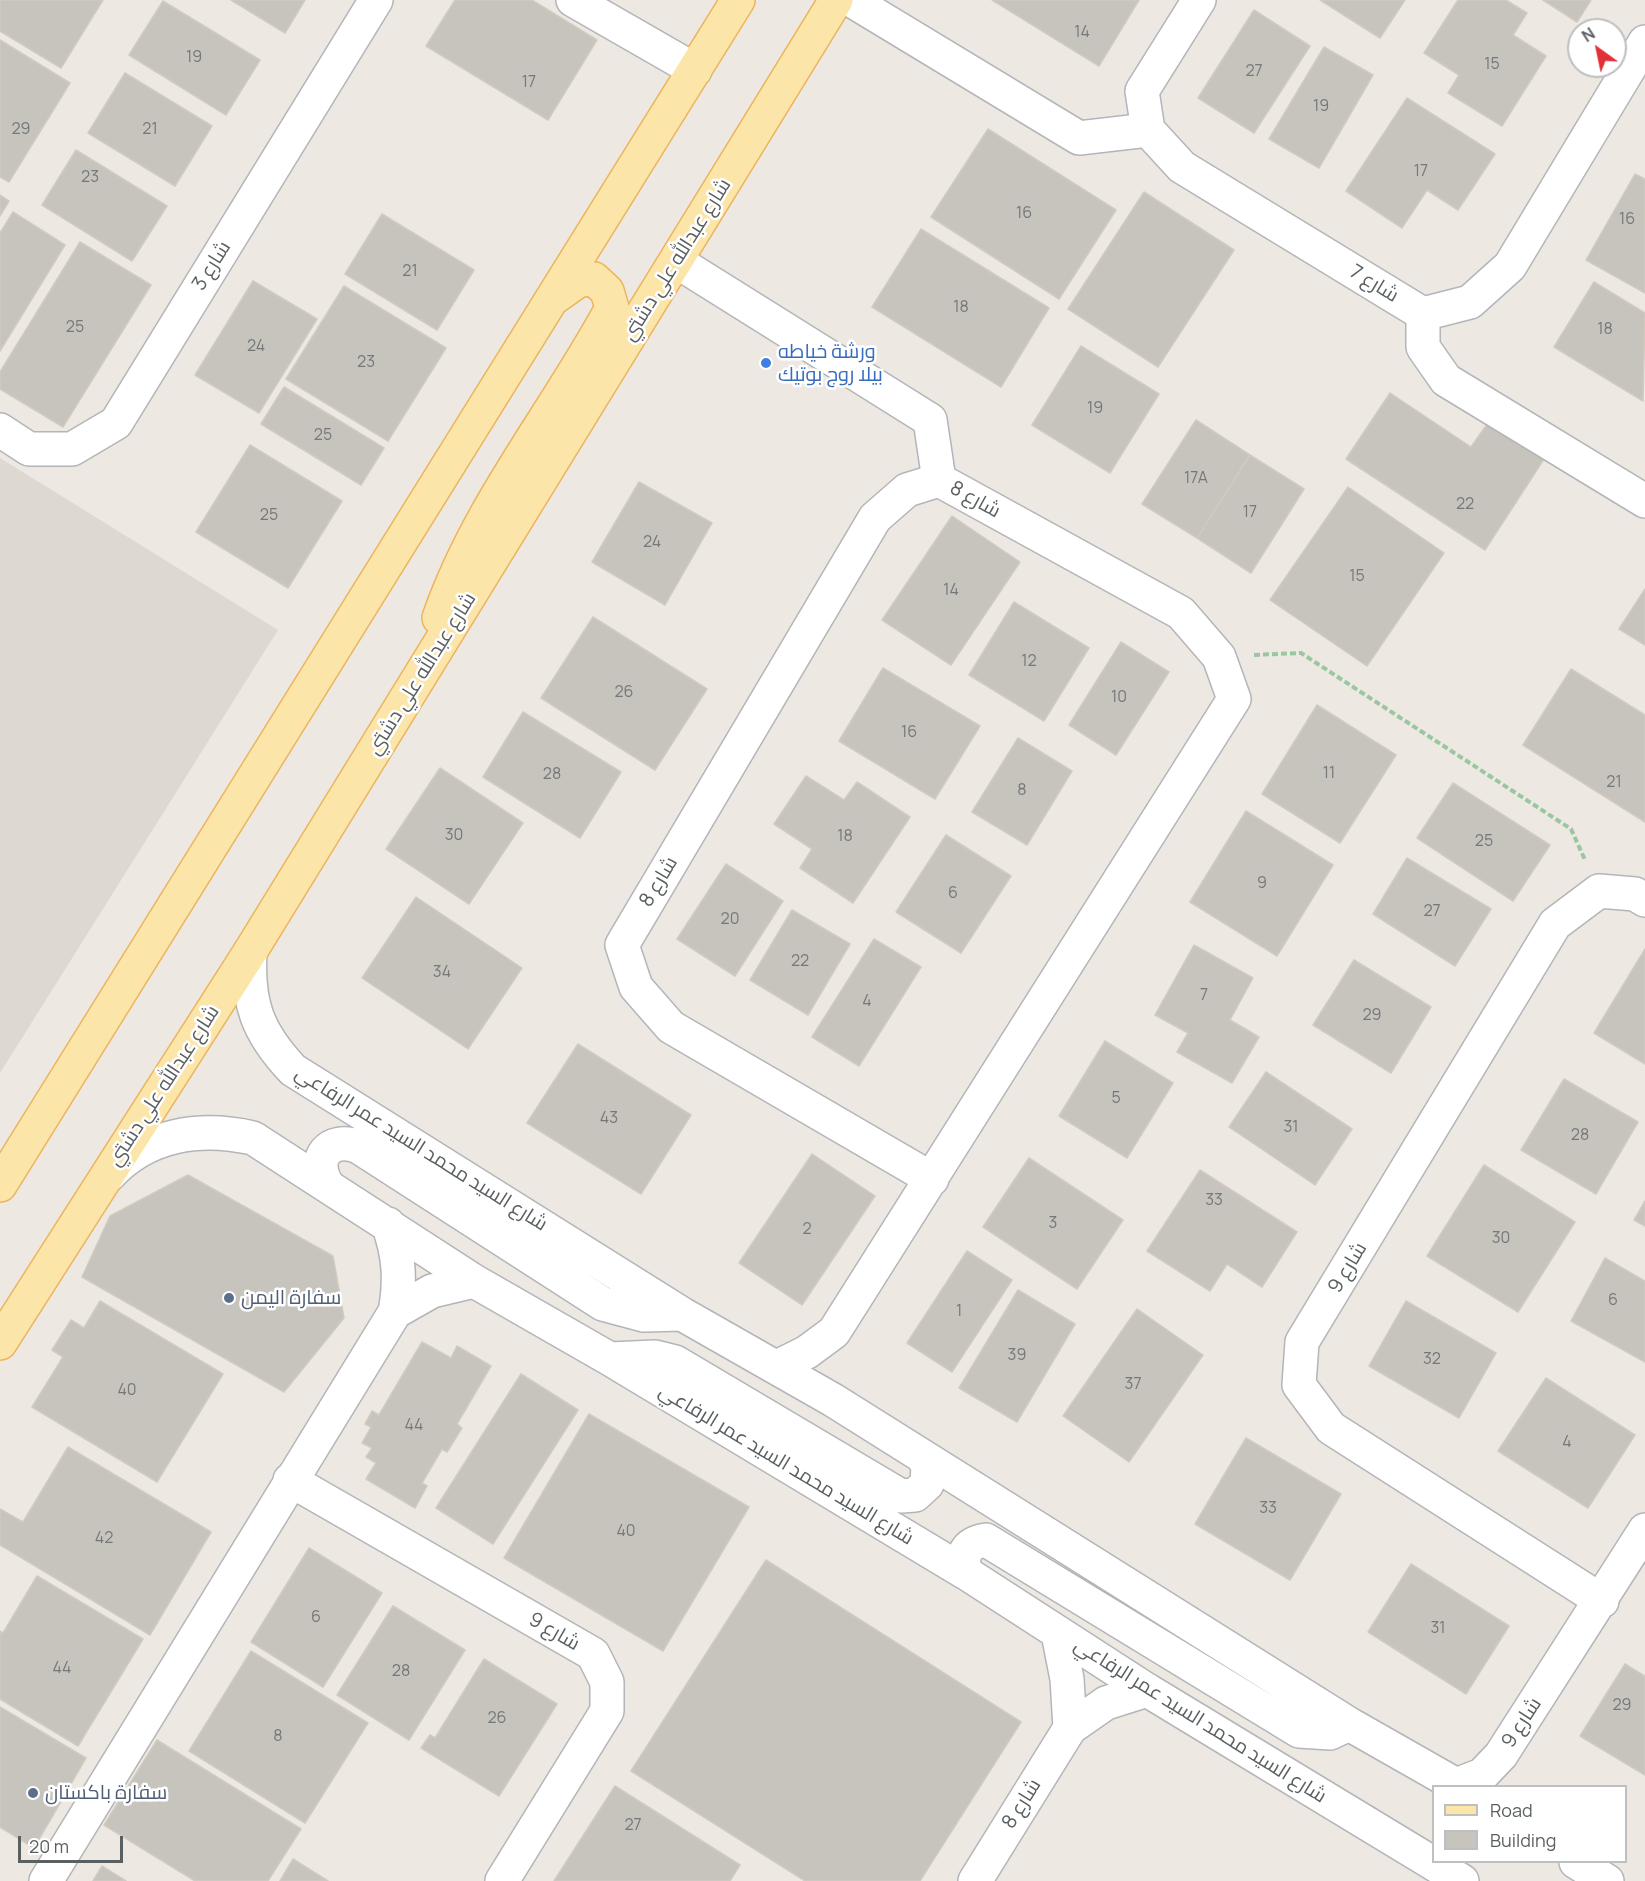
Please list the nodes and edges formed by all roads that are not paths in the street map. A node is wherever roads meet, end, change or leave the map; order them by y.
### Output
1 (376, 0) edge
2 (573, 0) edge
3 (738, 0) edge
4 (836, 0) edge
5 (851, 0) edge
6 (1199, 0) edge
7 (1645, 42) edge
8 (695, 69) junction
9 (1148, 130) junction
10 (676, 261) junction
11 (555, 297) junction
12 (1423, 314) junction
13 (0, 430) edge
14 (939, 480) junction
15 (1645, 501) edge
16 (417, 682) junction
17 (1645, 900) edge
18 (250, 952) junction
19 (932, 1179) junction
20 (101, 1183) junction
21 (0, 1185) edge
22 (328, 1186) junction
23 (388, 1224) junction
24 (474, 1281) junction
25 (395, 1312) junction
26 (682, 1314) junction
27 (834, 1332) junction
28 (0, 1343) edge
29 (610, 1359) junction
30 (777, 1367) junction
31 (833, 1400) junction
32 (924, 1459) junction
33 (290, 1480) junction
34 (1645, 1530) edge
35 (966, 1573) junction
36 (1602, 1601) junction
37 (1058, 1633) junction
38 (1147, 1690) junction
39 (1349, 1724) junction
40 (1070, 1728) junction
41 (1500, 1771) edge
42 (1455, 1785) edge
43 (1459, 1785) edge
44 (1432, 1863) edge
45 (1432, 1863) edge
46 (1578, 1863) edge
47 (46, 1881) edge
48 (502, 1881) edge
49 (975, 1881) edge
50 (1462, 1881) edge
51 (1607, 1881) edge

1 - 13 street, شارع 3
2 - 8 street
3 - 8 main road
4 - 10 main road, شارع عبدالله علي دشتي
5 - 9 street
6 - 9 street
7 - 12 street
8 - 11 main road
9 - 12 street, شارع 7
10 - 14 street
10 - 16 main road, شارع عبدالله علي دشتي
11 - 16 main road
11 - 21 main road
12 - 15 street
14 - 19 street, شارع 8
14 - 19 street, شارع 8
16 - 18 main road, شارع عبدالله علي دشتي
17 - 36 street, شارع 9
18 - 20 main road, شارع عبدالله علي دشتي
18 - 26 street, شارع السيد محمد السيد عمر الرفاعي
19 - 27 street, شارع 8
20 - 22 street, شارع السيد محمد السيد عمر الرفاعي
20 - 28 main road, شارع عبدالله علي دشتي
22 - 23 street, شارع السيد محمد السيد عمر الرفاعي
22 - 26 street
23 - 24 street, شارع السيد محمد السيد عمر الرفاعي
23 - 25 street
24 - 25 street
24 - 29 street, شارع السيد محمد السيد عمر الرفاعي
25 - 33 street
26 - 30 street, شارع السيد محمد السيد عمر الرفاعي
27 - 30 street, شارع 8
27 - 31 street, شارع 8
29 - 32 street
29 - 35 street, شارع السيد محمد السيد عمر الرفاعي
30 - 31 street, شارع السيد محمد السيد عمر الرفاعي
31 - 32 street, شارع السيد محمد السيد عمر الرفاعي
32 - 39 street, شارع السيد محمد السيد عمر الرفاعي
33 - 47 street
33 - 48 street, شارع 9
34 - 36 street, شارع 9
35 - 37 street, شارع السيد محمد السيد عمر الرفاعي
35 - 39 street
36 - 41 street, شارع 9
37 - 38 street, شارع السيد محمد السيد عمر الرفاعي
37 - 40 street
38 - 40 street, شارع 8
38 - 44 street, شارع السيد محمد السيد عمر الرفاعي
39 - 42 street, شارع السيد محمد السيد عمر الرفاعي
40 - 49 street, شارع 8
41 - 43 street, شارع 9
45 - 50 street, شارع السيد محمد السيد عمر الرفاعي
46 - 51 street

